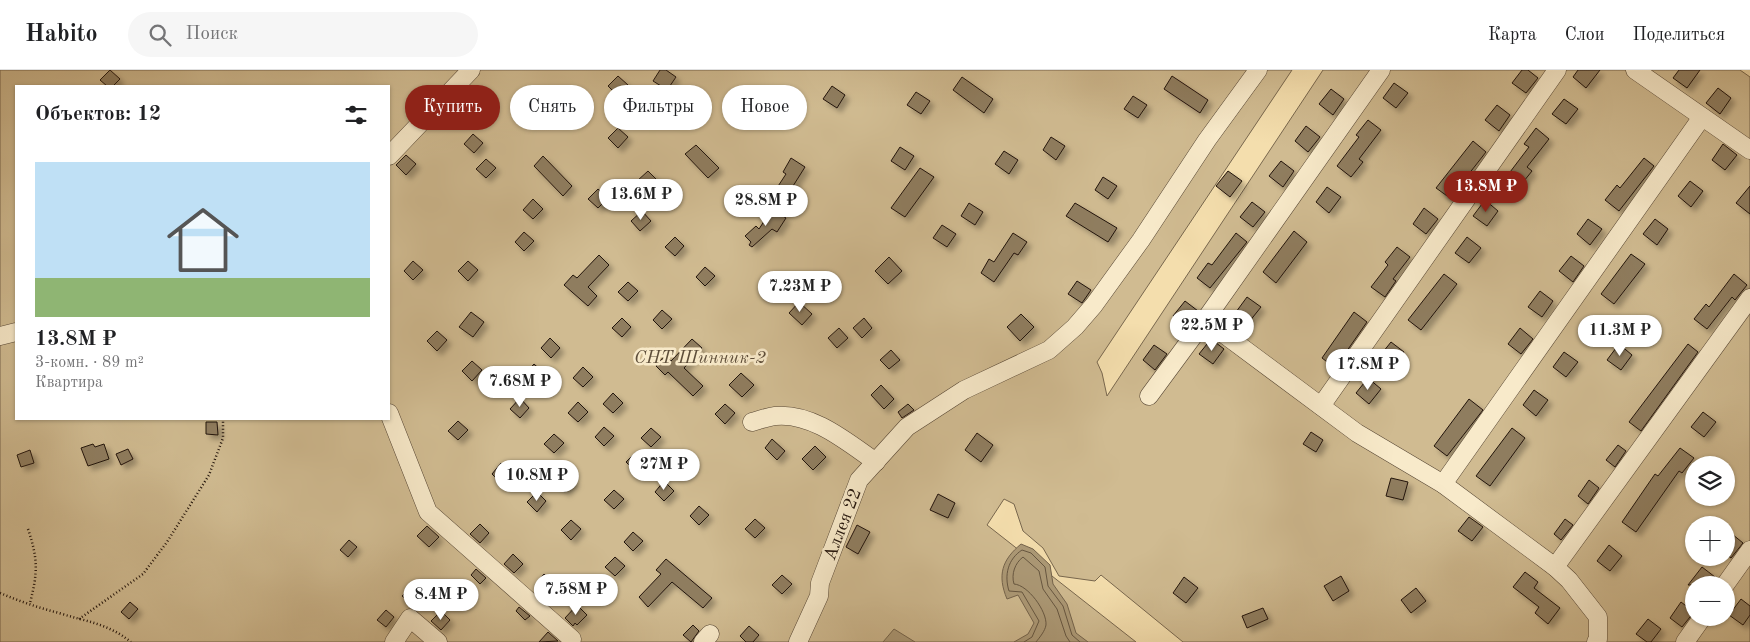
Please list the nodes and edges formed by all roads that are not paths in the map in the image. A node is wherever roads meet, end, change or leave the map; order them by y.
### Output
1 (471, 70) edge
2 (1258, 70) edge
3 (1380, 70) edge
4 (1557, 70) edge
5 (1635, 70) edge
6 (1702, 117) junction
7 (1750, 150) edge
8 (390, 155) edge
9 (1750, 298) edge
10 (1205, 320) junction
11 (15, 332) edge
12 (0, 336) edge
13 (1149, 396) dead end
14 (1321, 406) junction
15 (390, 417) edge
16 (752, 422) dead end
17 (876, 462) junction
18 (1443, 484) junction
19 (1750, 550) edge
20 (1556, 567) junction
21 (1731, 576) edge
22 (1696, 626) edge
23 (572, 639) dead end
24 (394, 642) edge
25 (438, 642) edge
26 (798, 642) edge
27 (1596, 642) edge
28 (1685, 642) edge

1 - 8 street
2 - 17 street, Аллея 22
3 - 10 street
4 - 14 street
5 - 6 street
6 - 7 street
6 - 18 street
9 - 20 street
10 - 13 street
10 - 14 street
11 - 12 street
14 - 18 street
15 - 23 street
16 - 17 street
17 - 26 street, Аллея 22
18 - 20 street
19 - 21 street
20 - 27 street
22 - 28 street
24 - 25 street

